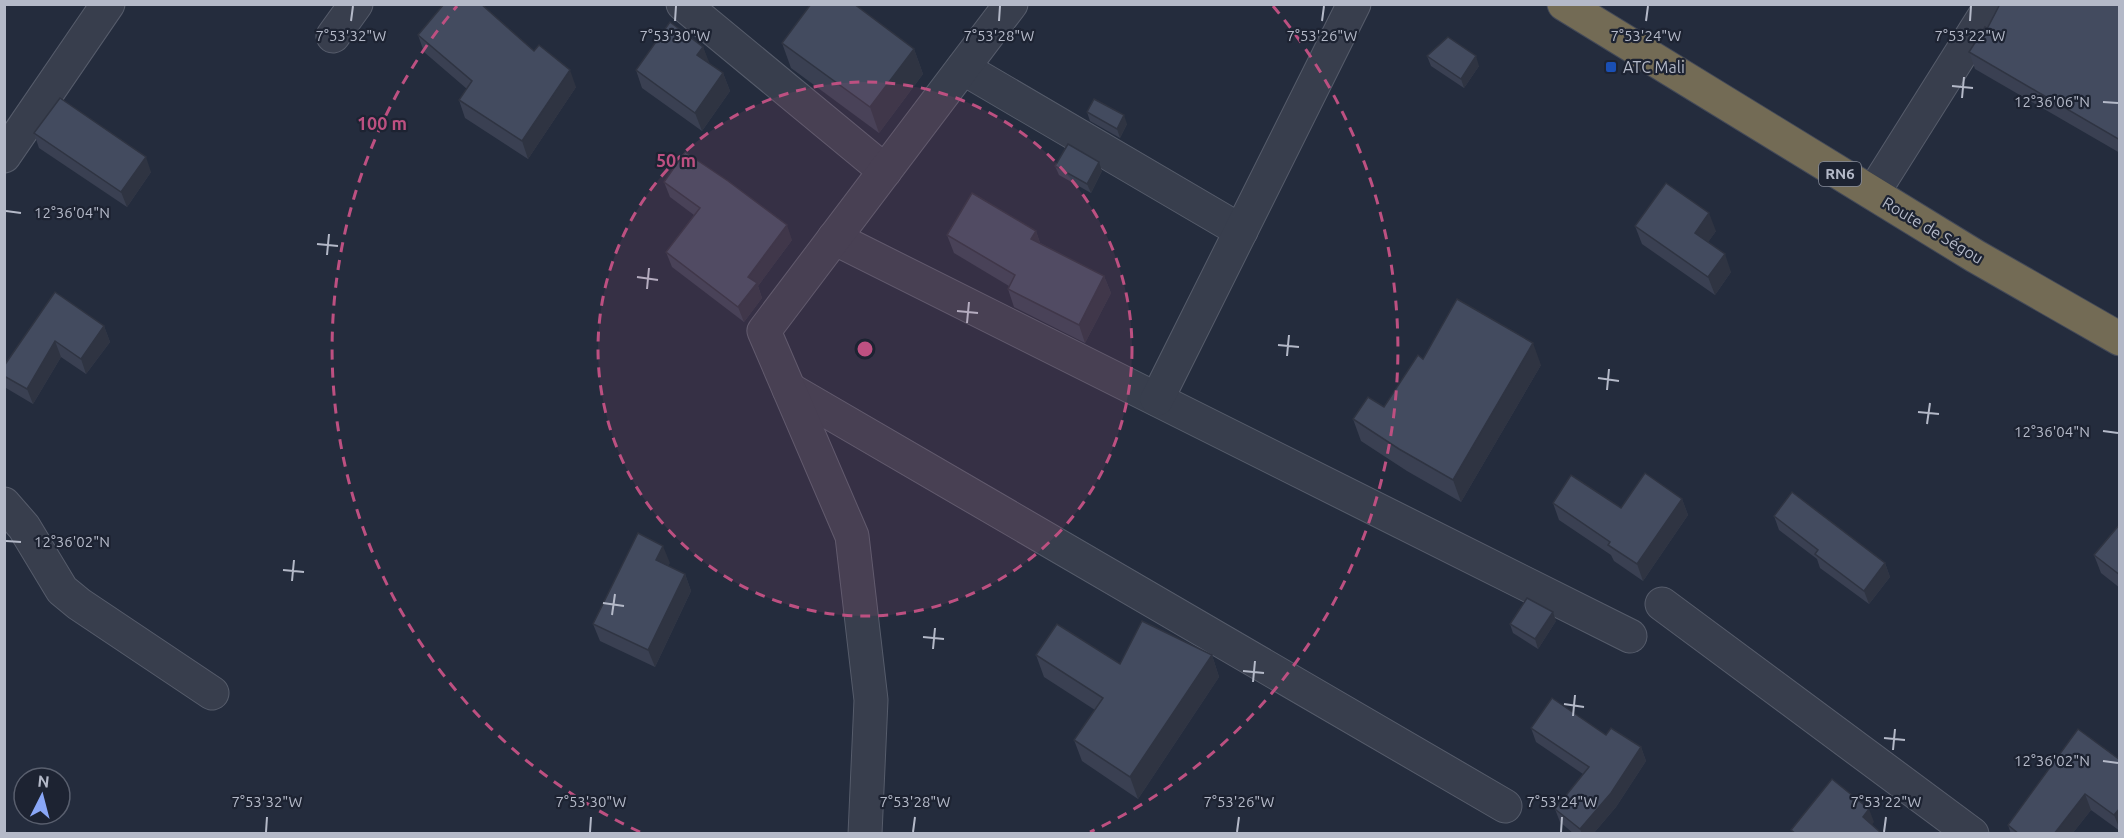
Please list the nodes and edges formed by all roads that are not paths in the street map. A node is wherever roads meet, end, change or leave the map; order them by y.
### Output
1 (108, 4) edge
2 (356, 4) edge
3 (683, 4) edge
4 (1011, 4) edge
5 (1354, 4) edge
6 (1564, 4) edge
7 (1992, 4) edge
8 (333, 36) dead end
9 (963, 68) junction
10 (4, 156) edge
11 (885, 171) junction
12 (1873, 193) junction
13 (1241, 231) junction
14 (834, 238) junction
15 (2120, 339) edge
16 (789, 389) junction
17 (1157, 399) junction
18 (4, 504) edge
19 (1662, 604) dead end
20 (1630, 636) dead end
21 (212, 693) dead end
22 (1505, 806) dead end
23 (865, 834) edge
24 (1972, 834) edge

1 - 10 street
2 - 8 street
3 - 11 street
4 - 9 street
5 - 13 street
6 - 12 highway, Route de Ségou / RN6
7 - 12 street
9 - 11 street
9 - 13 street
11 - 14 street
12 - 15 highway, Route de Ségou / RN6
13 - 17 street
14 - 16 street
14 - 17 street
16 - 22 street
16 - 23 street
17 - 20 street
18 - 21 street
19 - 24 street

